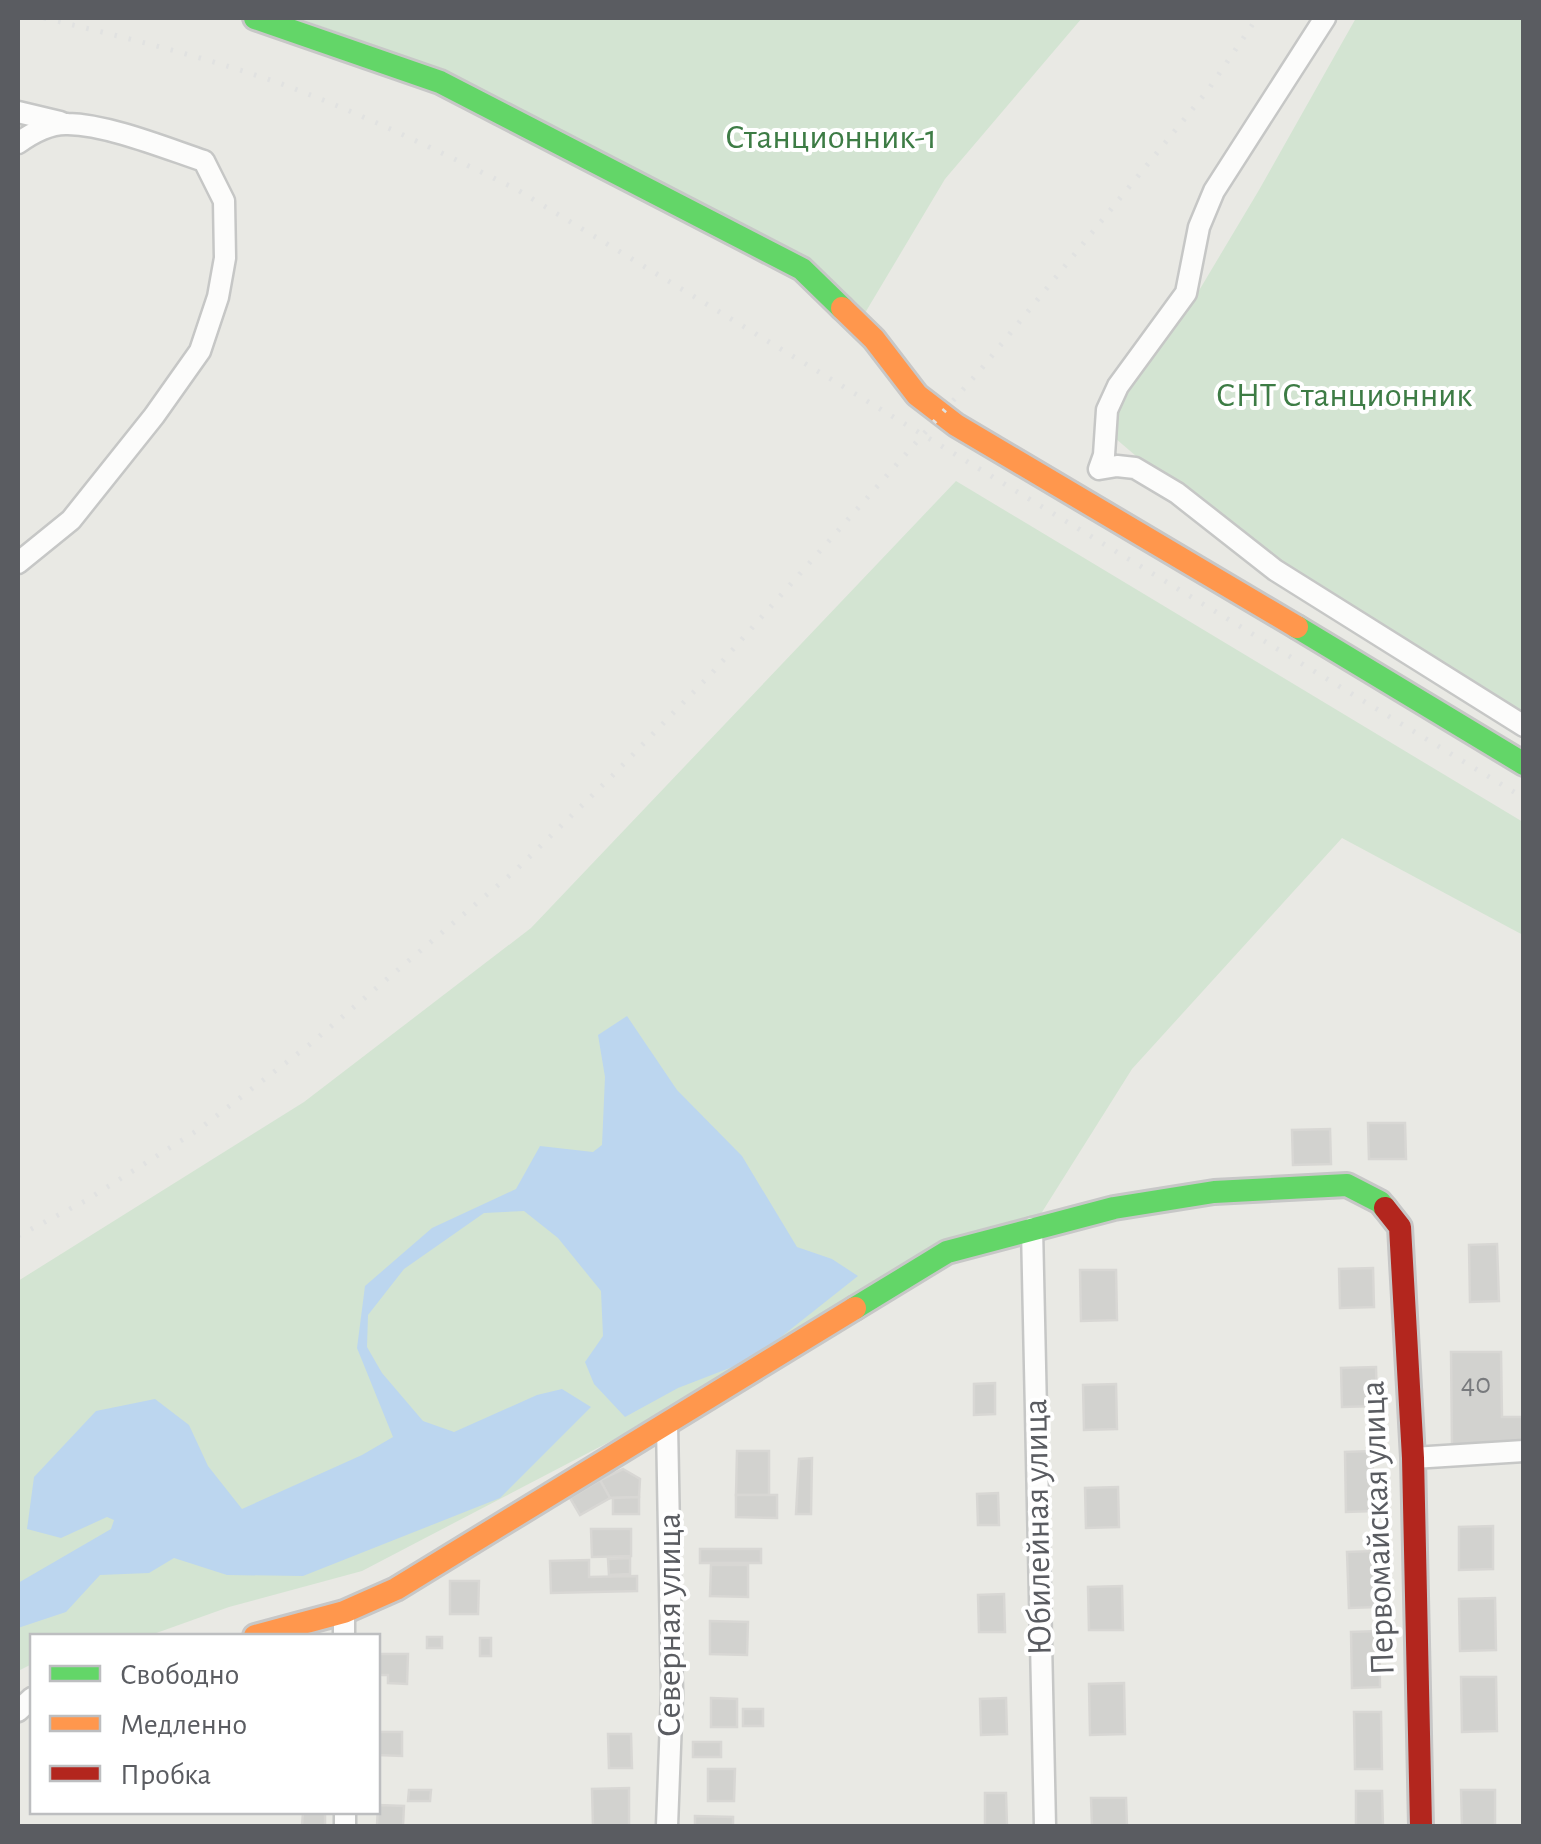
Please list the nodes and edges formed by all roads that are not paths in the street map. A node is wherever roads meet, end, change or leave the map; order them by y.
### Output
1 (256, 18) edge
2 (1325, 18) edge
3 (18, 112) edge
4 (66, 123) junction
5 (18, 143) edge
6 (1099, 470) junction
7 (1075, 493) junction
8 (18, 563) edge
9 (1524, 726) edge
10 (1524, 764) edge
11 (1032, 1228) junction
12 (667, 1424) junction
13 (1524, 1452) edge
14 (1413, 1458) junction
15 (344, 1612) junction
16 (262, 1634) edge
17 (344, 1634) edge
18 (668, 1826) edge
19 (1044, 1826) edge
20 (1420, 1826) edge

1 - 7 street
2 - 6 street
3 - 4 street
4 - 5 street
4 - 8 street
6 - 7 street
6 - 9 street
7 - 10 street
11 - 12 street
11 - 14 street, Первомайская улица
11 - 19 street, Юбилейная улица
12 - 15 street
12 - 18 street, Северная улица
13 - 14 street
14 - 20 street, Первомайская улица
15 - 16 street
15 - 17 street

